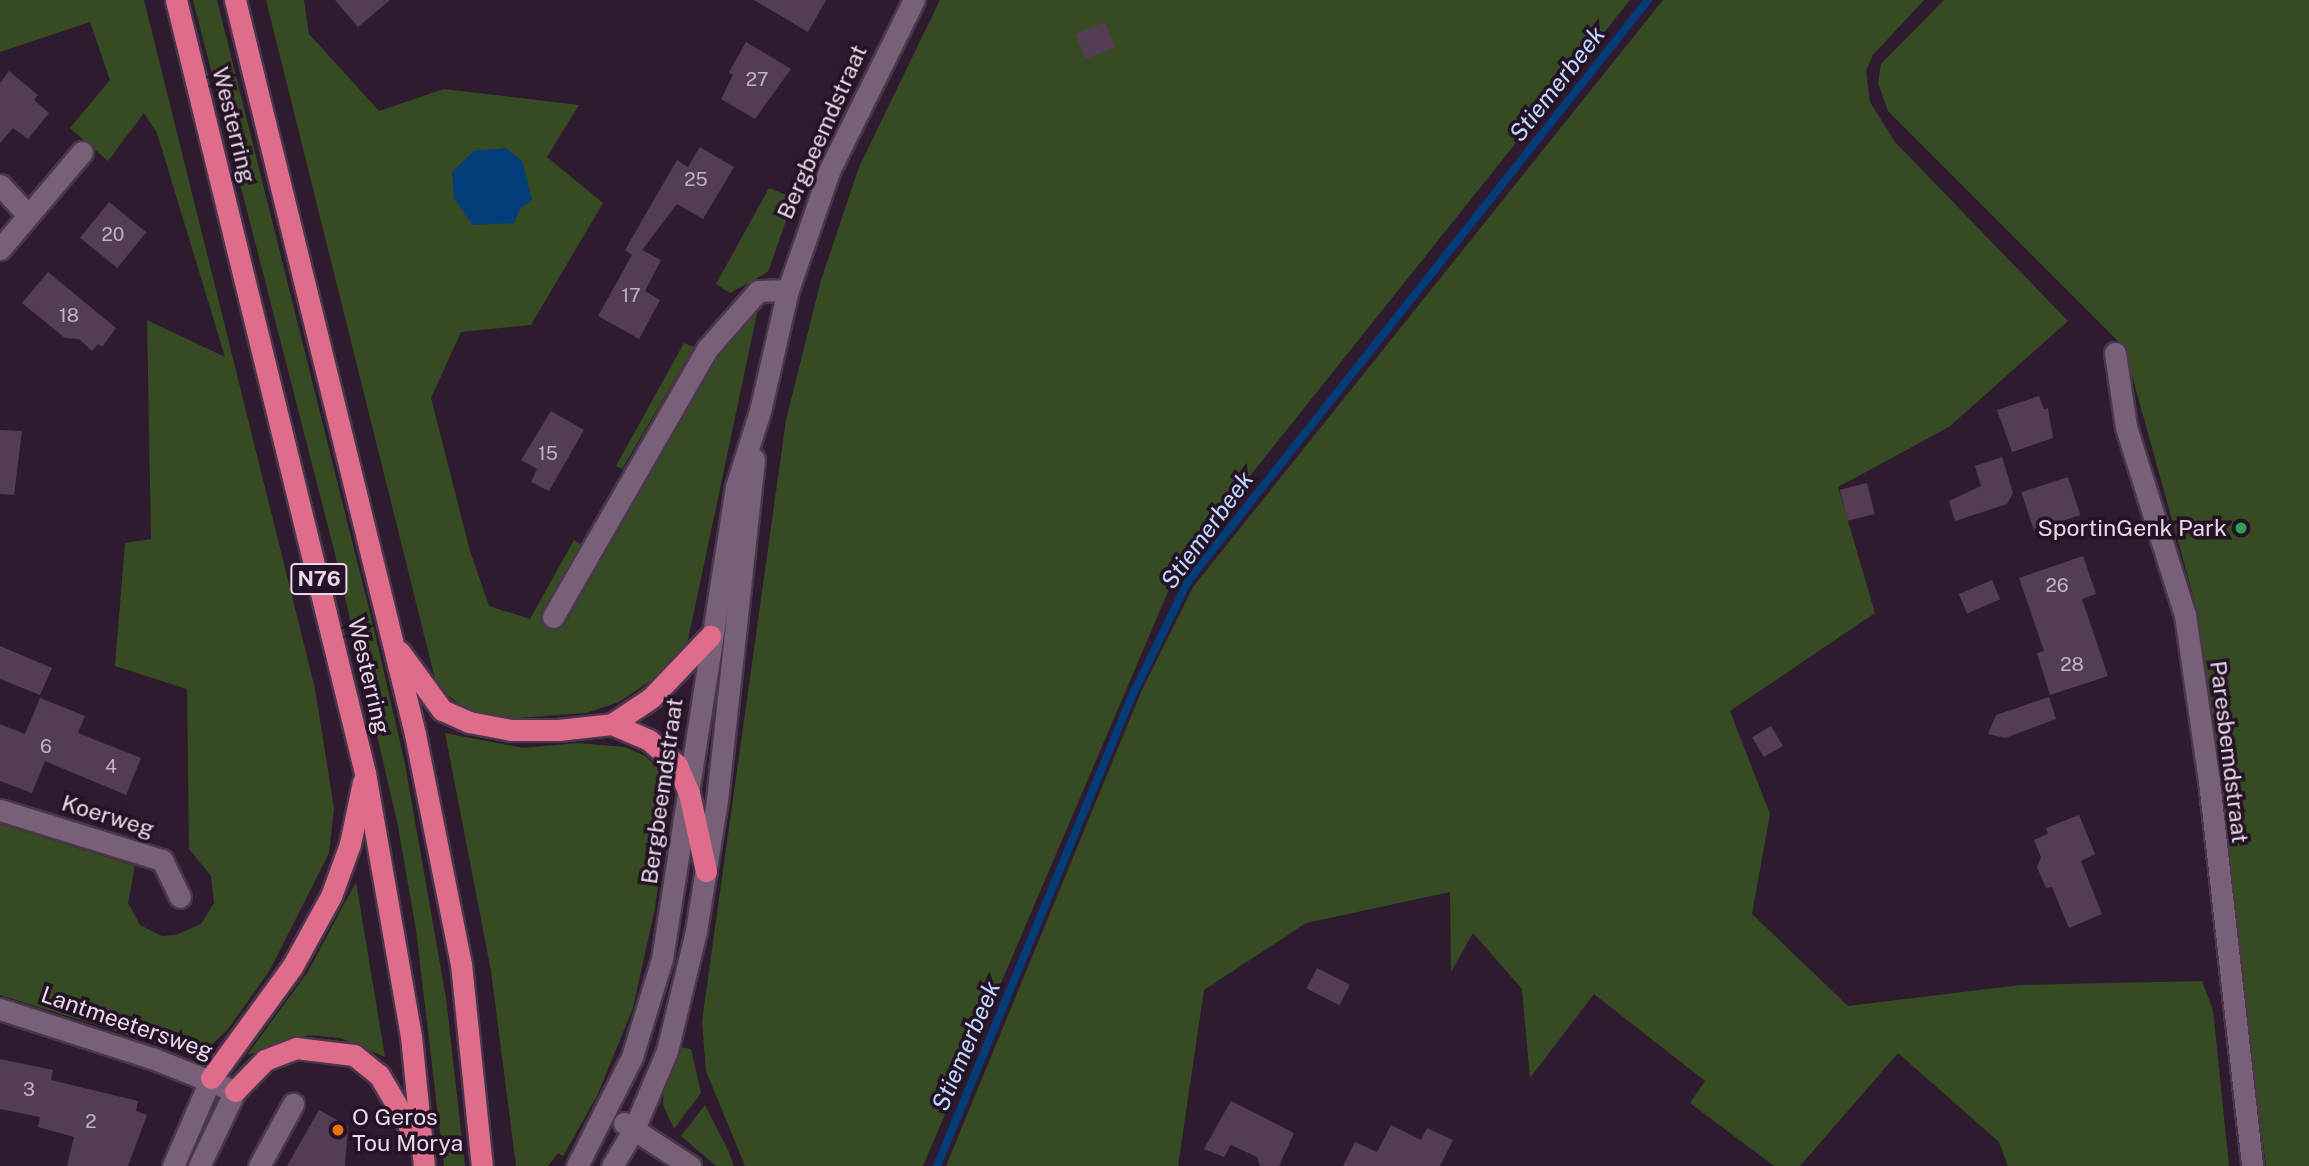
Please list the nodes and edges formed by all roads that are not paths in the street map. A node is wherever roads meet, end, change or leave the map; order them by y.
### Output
1 (176, 0) edge
2 (235, 0) edge
3 (914, 0) edge
4 (82, 152) dead end
5 (0, 185) edge
6 (28, 215) junction
7 (0, 250) edge
8 (788, 290) junction
9 (2115, 353) dead end
10 (760, 411) junction
11 (553, 617) dead end
12 (710, 636) junction
13 (394, 644) junction
14 (612, 724) junction
15 (365, 773) junction
16 (689, 793) junction
17 (0, 810) edge
18 (706, 871) junction
19 (180, 897) dead end
20 (0, 1009) edge
21 (211, 1079) junction
22 (235, 1091) junction
23 (293, 1104) dead end
24 (607, 1112) junction
25 (634, 1129) junction
26 (423, 1158) edge
27 (173, 1166) edge
28 (199, 1166) edge
29 (259, 1166) edge
30 (482, 1166) edge
31 (577, 1166) edge
32 (612, 1166) edge
33 (690, 1166) edge
34 (2252, 1166) edge

1 - 15 highway, Westerring / N76
2 - 13 highway, Westerring / N76
3 - 8 street, Bergbeemdstraat
4 - 6 street
5 - 6 street
6 - 7 street
8 - 10 street, Bergbeemdstraat
8 - 11 street
9 - 34 street, Paresbemdstraat
10 - 12 street, Bergbeemdstraat
10 - 18 street, Bergbeemdstraat
12 - 14 highway
12 - 16 street, Bergbeemdstraat
13 - 14 highway
13 - 30 highway, Westerring / N76
14 - 16 highway
15 - 21 highway
15 - 26 highway, Westerring / N76
16 - 18 highway
16 - 24 street, Bergbeemdstraat
17 - 19 street, Koerweg
18 - 25 street, Bergbeemdstraat
20 - 21 street, Lantmeetersweg
21 - 22 street, Lantmeetersweg
21 - 27 street
22 - 26 highway
22 - 28 street
23 - 29 street
24 - 25 street
24 - 31 street, Bergbeemdstraat
25 - 32 street, Bergbeemdstraat
25 - 33 street

